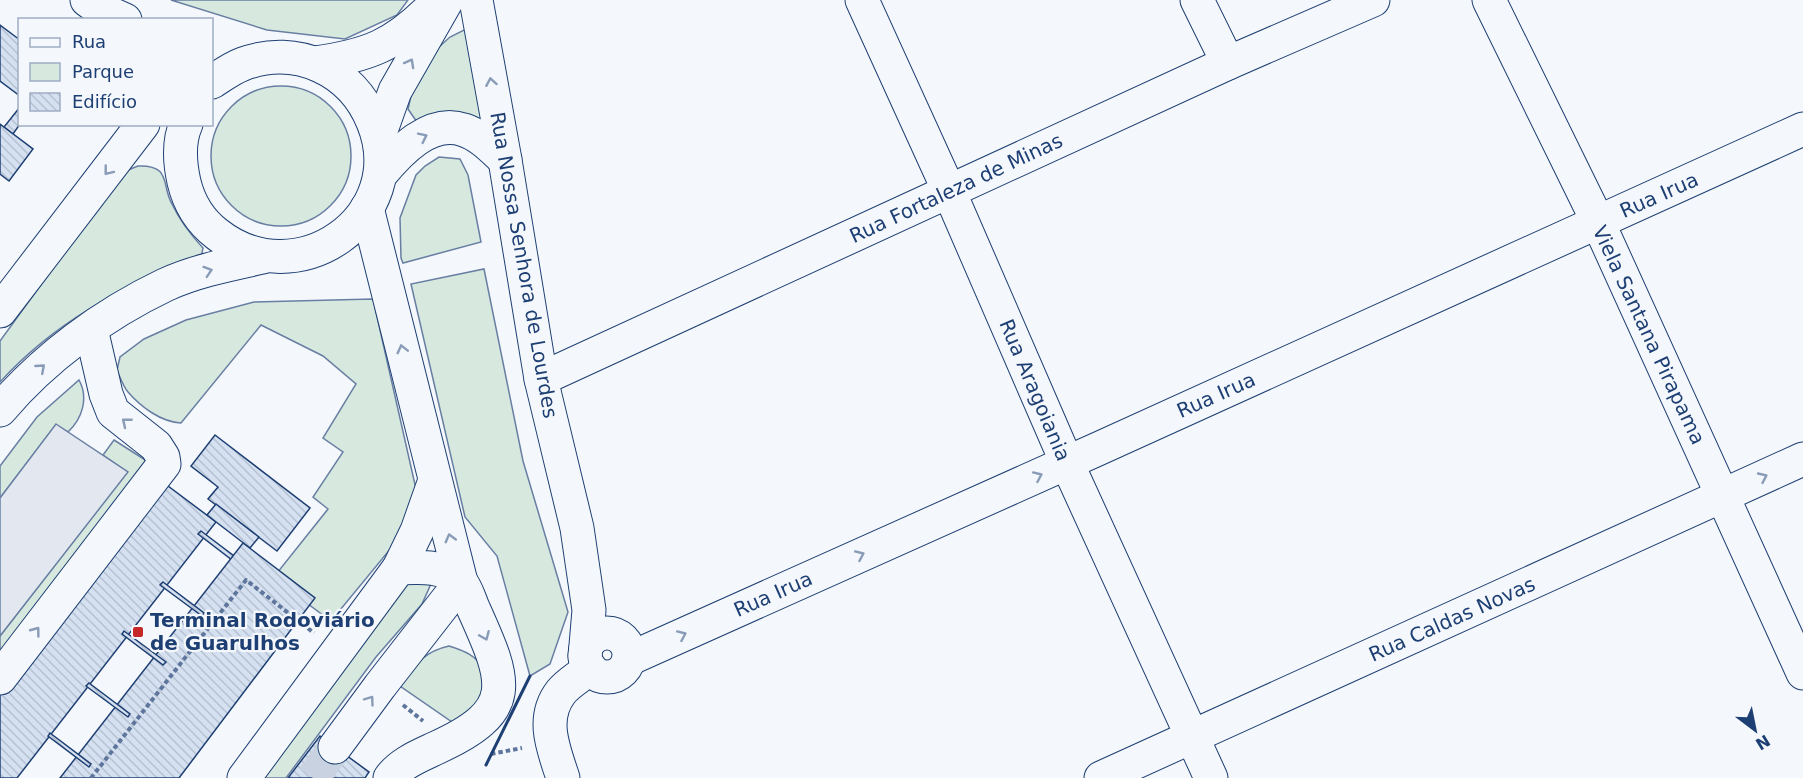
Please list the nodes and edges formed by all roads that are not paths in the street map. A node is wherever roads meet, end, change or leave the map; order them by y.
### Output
1 (438, 0) edge
2 (447, 0) edge
3 (476, 0) edge
4 (862, 0) edge
5 (1197, 0) edge
6 (1373, 0) edge
7 (1489, 0) edge
8 (213, 54) edge
9 (314, 63) junction
10 (1228, 63) junction
11 (243, 64) junction
12 (213, 81) edge
13 (141, 126) edge
14 (183, 127) edge
15 (1803, 129) edge
16 (379, 136) junction
17 (505, 160) junction
18 (380, 175) junction
19 (949, 191) junction
20 (367, 208) junction
21 (1598, 222) junction
22 (263, 257) junction
23 (0, 311) edge
24 (91, 329) junction
25 (541, 379) junction
26 (0, 410) edge
27 (1803, 459) edge
28 (1067, 463) junction
29 (435, 480) junction
30 (1723, 496) junction
31 (577, 528) junction
32 (399, 568) junction
33 (461, 582) junction
34 (625, 649) junction
35 (588, 663) junction
36 (1803, 673) edge
37 (0, 678) edge
38 (1192, 737) junction
39 (335, 747) tunnel mouth
40 (243, 778) edge
41 (390, 778) edge
42 (563, 778) edge
43 (1101, 778) edge
44 (1211, 778) edge

1 - 9 street
16 -> 2 street
17 -> 3 street, Rua Nossa Senhora de Lourdes
4 - 19 street, Rua Aragoiania
5 - 10 street
6 - 10 street, Rua Fortaleza de Minas
7 - 21 street, Viela Santana Pirapama
8 - 11 street
9 - 11 street
9 - 16 street
10 - 19 street, Rua Fortaleza de Minas
11 - 12 street
13 -> 23 street
14 - 22 street
15 - 21 street, Rua Irua
16 - 18 street
18 -> 17 street
17 - 25 street, Rua Nossa Senhora de Lourdes
18 - 20 street
19 - 25 street, Rua Fortaleza de Minas
19 - 28 street, Rua Aragoiania
20 - 22 street
29 -> 20 street
21 - 28 street, Rua Irua
21 - 30 street, Viela Santana Pirapama
24 -> 22 street
26 -> 24 street
37 -> 24 street
25 - 31 street, Rua Nossa Senhora de Lourdes
30 -> 27 street, Rua Caldas Novas
34 -> 28 street, Rua Irua
28 - 38 street, Rua Aragoiania
29 - 32 street
33 -> 29 street
30 - 36 street, Viela Santana Pirapama
30 - 38 street, Rua Caldas Novas
31 - 34 street, Rua Nossa Senhora de Lourdes
31 - 35 street, Rua Nossa Senhora de Lourdes
32 - 33 street
32 - 40 street
39 -> 33 street
33 -> 41 street
34 - 35 street
35 - 42 street
38 - 43 street, Rua Caldas Novas
38 - 44 street, Rua Aragoiania

